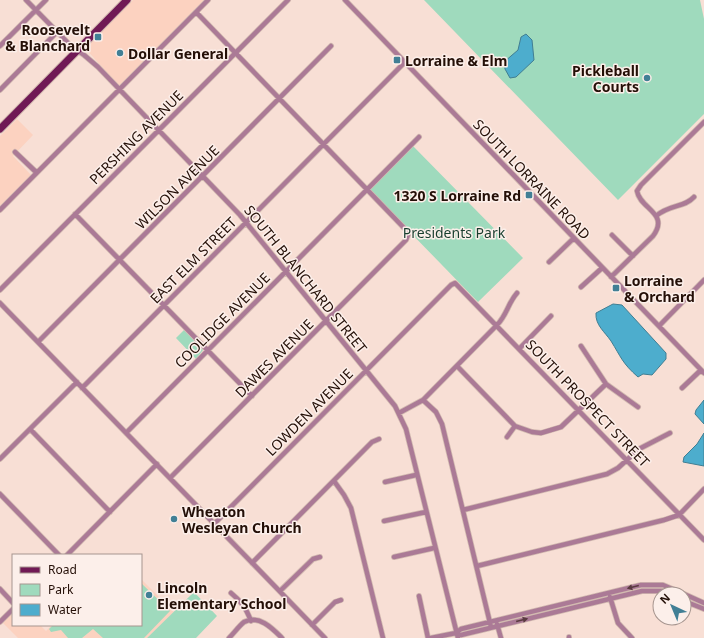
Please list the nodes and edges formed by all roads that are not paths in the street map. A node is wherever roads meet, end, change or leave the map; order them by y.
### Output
1 (26, 0) edge
2 (46, 0) edge
3 (127, 0) edge
4 (208, 0) edge
5 (288, 0) edge
6 (345, 0) edge
7 (36, 10) junction
8 (196, 12) junction
9 (57, 32) junction
10 (0, 46) edge
11 (331, 46) dead end
12 (78, 50) junction
13 (235, 53) junction
14 (404, 62) junction
15 (0, 90) edge
16 (119, 90) junction
17 (279, 99) junction
18 (704, 122) edge
19 (0, 129) edge
20 (158, 130) junction
21 (418, 137) dead end
22 (323, 144) junction
23 (15, 152) dead end
24 (36, 172) junction
25 (202, 176) junction
26 (367, 190) junction
27 (694, 197) dead end
28 (0, 210) edge
29 (76, 214) junction
30 (656, 216) junction
31 (246, 222) junction
32 (612, 235) dead end
33 (574, 238) junction
34 (633, 256) junction
35 (120, 260) junction
36 (549, 262) dead end
37 (602, 268) junction
38 (286, 272) junction
39 (611, 277) junction
40 (704, 280) edge
41 (455, 283) joint
42 (581, 287) dead end
43 (0, 290) edge
44 (517, 293) dead end
45 (0, 303) edge
46 (164, 305) junction
47 (551, 316) dead end
48 (326, 321) junction
49 (497, 325) junction
50 (659, 326) junction
51 (38, 342) junction
52 (581, 346) dead end
53 (520, 348) junction
54 (208, 351) junction
55 (457, 366) junction
56 (366, 370) junction
57 (702, 371) edge
58 (77, 382) junction
59 (606, 384) junction
60 (82, 388) junction
61 (682, 388) dead end
62 (252, 396) junction
63 (423, 400) junction
64 (638, 407) dead end
65 (579, 410) junction
66 (400, 413) junction
67 (515, 426) junction
68 (30, 429) junction
69 (126, 433) junction
70 (670, 434) dead end
71 (507, 437) dead end
72 (379, 439) dead end
73 (0, 459) edge
74 (627, 460) junction
75 (157, 464) junction
76 (416, 475) junction
77 (170, 478) junction
78 (334, 481) junction
79 (385, 482) dead end
80 (704, 489) edge
81 (0, 494) edge
82 (463, 510) junction
83 (110, 512) junction
84 (426, 512) junction
85 (679, 514) junction
86 (384, 521) dead end
87 (214, 524) junction
88 (704, 540) edge
89 (434, 548) junction
90 (58, 554) edge
91 (68, 554) edge
92 (320, 557) dead end
93 (394, 557) dead end
94 (252, 563) junction
95 (477, 566) junction
96 (664, 586) edge
97 (0, 589) edge
98 (652, 590) edge
99 (280, 591) junction
100 (230, 593) dead end
101 (609, 593) junction
102 (420, 596) dead end
103 (610, 598) junction
104 (692, 598) edge
105 (341, 600) dead end
106 (12, 602) edge
107 (704, 603) edge
108 (692, 604) edge
109 (704, 609) edge
110 (12, 610) edge
111 (250, 620) junction
112 (496, 620) junction
113 (0, 622) edge
114 (490, 622) junction
115 (312, 625) junction
116 (498, 626) junction
117 (491, 627) junction
118 (457, 636) edge
119 (229, 638) edge
120 (282, 638) edge
121 (325, 638) edge
122 (383, 638) edge
123 (430, 638) edge
124 (501, 638) edge
125 (632, 638) edge

1 - 7 street, SOUTH BLANCHARD STREET
2 - 7 street
3 - 12 main road
4 - 8 street
5 - 13 street, PERSHING AVENUE
6 - 14 street, SOUTH LORRAINE ROAD
7 - 9 street, SOUTH BLANCHARD STREET
7 - 10 street
8 - 13 street
8 - 16 street
9 - 12 street, SOUTH BLANCHARD STREET
9 - 15 street
11 - 17 street, WILSON AVENUE
12 - 16 street, SOUTH BLANCHARD STREET
12 - 19 main road
13 - 17 street
13 - 20 street, PERSHING AVENUE
14 - 22 street, EAST ELM STREET
14 - 33 street, SOUTH LORRAINE ROAD
16 - 20 street, SOUTH BLANCHARD STREET
16 - 24 street
17 - 22 street
17 - 25 street, WILSON AVENUE
18 - 30 street
20 - 25 street, SOUTH BLANCHARD STREET
20 - 29 street, PERSHING AVENUE
21 - 26 street, COOLIDGE AVENUE
22 - 26 street
22 - 31 street, EAST ELM STREET
23 - 24 street
24 - 28 street
25 - 31 street, SOUTH BLANCHARD STREET
25 - 35 street, WILSON AVENUE
26 - 38 street, COOLIDGE AVENUE
26 - 48 street, DAWES AVENUE
27 - 30 street
29 - 35 street
29 - 43 street, PERSHING AVENUE
30 - 34 street
31 - 38 street, SOUTH BLANCHARD STREET
31 - 46 street, EAST ELM STREET
32 - 34 street
33 - 36 street
33 - 37 street, SOUTH LORRAINE ROAD
34 - 39 street
35 - 46 street
35 - 51 street, WILSON AVENUE
37 - 39 street, SOUTH LORRAINE ROAD
37 - 42 street
38 - 48 street, SOUTH BLANCHARD STREET
38 - 54 street, COOLIDGE AVENUE
39 - 50 street, SOUTH LORRAINE ROAD
40 - 50 street
41 - 49 street, SOUTH PROSPECT STREET
41 - 56 street, LOWDEN AVENUE
44 - 49 street
45 - 51 street
46 - 54 street
46 - 60 street, EAST ELM STREET
47 - 53 street
48 - 56 street, SOUTH BLANCHARD STREET
48 - 62 street, DAWES AVENUE
49 - 53 street, SOUTH PROSPECT STREET
49 - 55 street
50 - 57 street, SOUTH LORRAINE ROAD
51 - 58 street
52 - 59 street
53 - 65 street, SOUTH PROSPECT STREET
54 - 62 street
54 - 69 street, COOLIDGE AVENUE
55 - 63 street
55 - 67 street
56 - 66 street, SOUTH BLANCHARD STREET
56 - 87 street, LOWDEN AVENUE
57 - 61 street
58 - 60 street
58 - 68 street
59 - 64 street
59 - 65 street
60 - 69 street
62 - 77 street, DAWES AVENUE
63 - 66 street
63 - 82 street
65 - 67 street
65 - 74 street, SOUTH PROSPECT STREET
66 - 76 street, SOUTH BLANCHARD STREET
67 - 71 street
68 - 73 street
68 - 83 street
69 - 75 street
70 - 74 street
72 - 78 street
74 - 82 street
74 - 85 street, SOUTH PROSPECT STREET
75 - 77 street
75 - 83 street
76 - 79 street
76 - 84 street, SOUTH BLANCHARD STREET
77 - 87 street
78 - 94 street
78 - 122 street
80 - 85 street
81 - 90 street
82 - 95 street
83 - 91 street
84 - 86 street
84 - 89 street, SOUTH BLANCHARD STREET
85 - 88 street, SOUTH PROSPECT STREET
85 - 95 street
87 - 94 street
89 - 93 street
89 - 118 street, SOUTH BLANCHARD STREET
92 - 99 street
94 - 99 street
95 - 114 street
96 -> 101 street
97 - 106 street
98 - 103 street
99 - 115 street
100 - 111 street
101 - 103 street
101 - 112 street
102 - 123 street
116 -> 103 street
103 - 125 street
104 - 107 street
105 - 115 street
108 - 109 street
110 - 113 street
111 - 119 street
111 - 120 street
112 - 114 street
112 - 116 street
114 - 117 street
114 - 118 street
115 - 121 street
116 - 117 street
116 - 124 street
117 - 118 street
118 - 123 street

